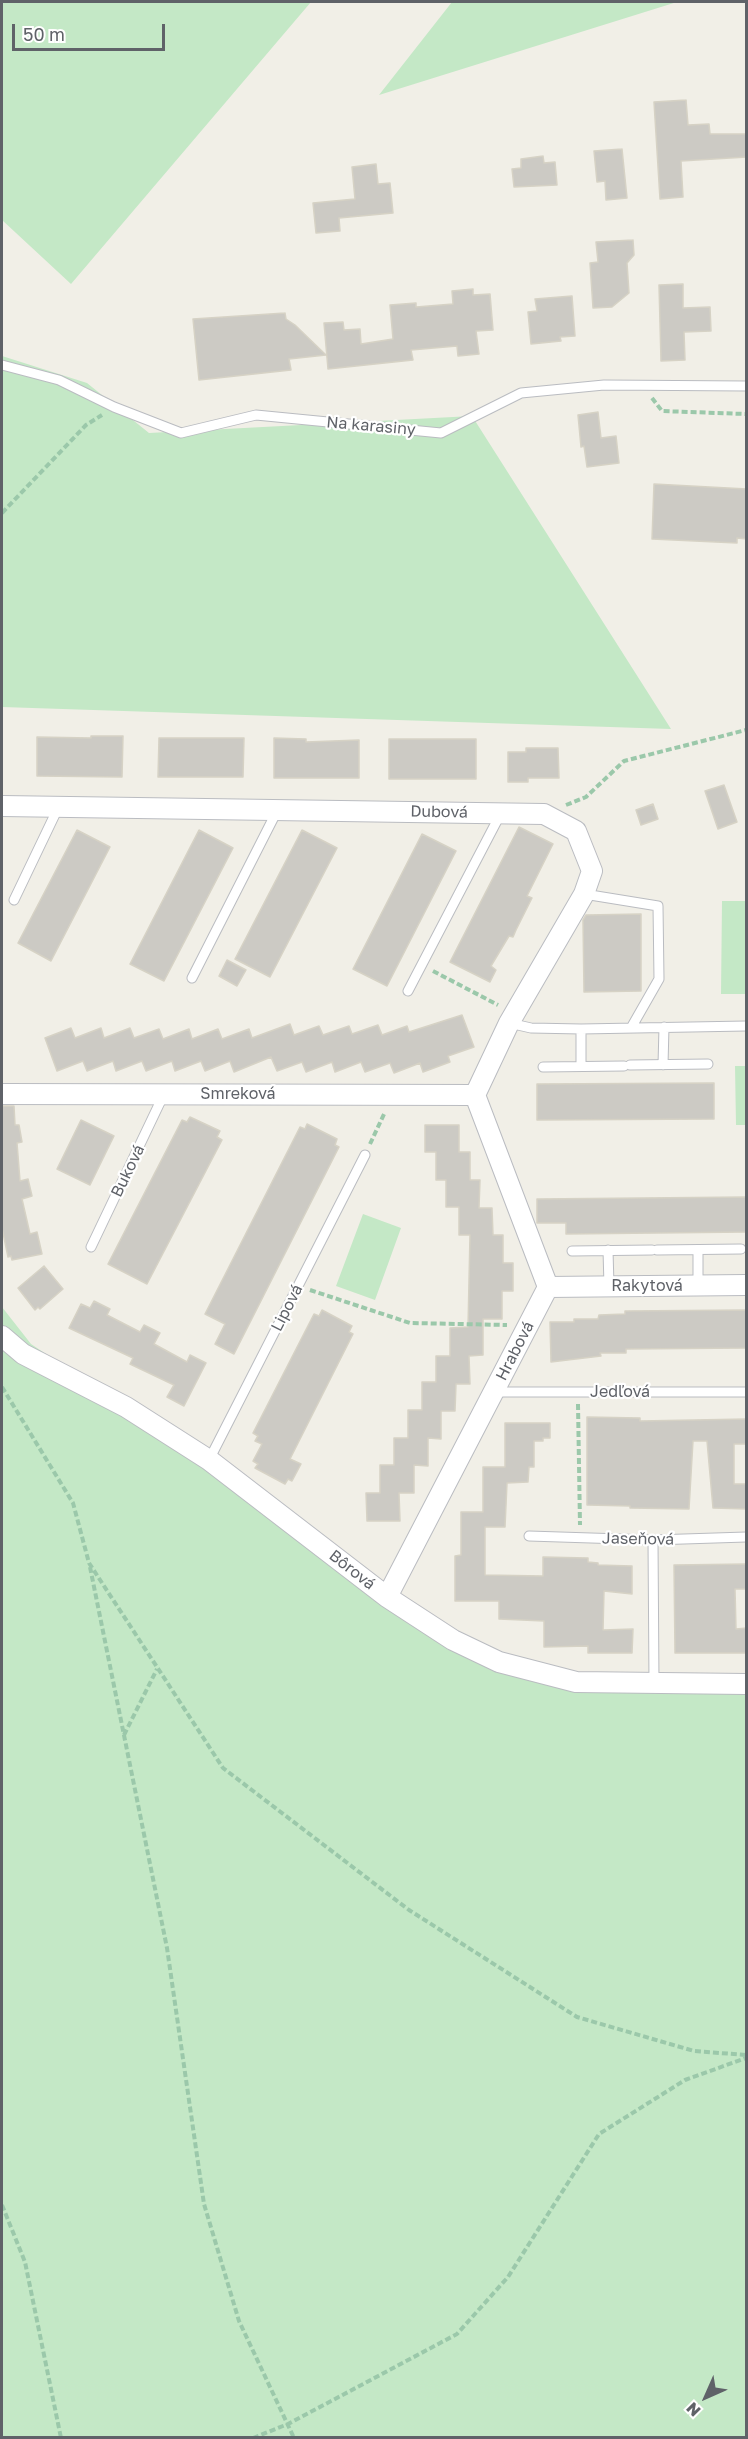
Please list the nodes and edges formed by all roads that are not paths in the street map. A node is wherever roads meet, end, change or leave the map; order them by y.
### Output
1 (2, 365) edge
2 (747, 386) edge
3 (2, 806) edge
4 (59, 806) junction
5 (278, 809) junction
6 (501, 813) junction
7 (584, 894) junction
8 (14, 900) dead end
9 (192, 978) dead end
10 (408, 991) dead end
11 (512, 1018) junction
12 (747, 1026) edge
13 (664, 1027) junction
14 (631, 1028) junction
15 (581, 1029) junction
16 (708, 1064) dead end
17 (663, 1065) junction
18 (581, 1066) junction
19 (543, 1067) dead end
20 (2, 1094) edge
21 (164, 1094) junction
22 (475, 1095) junction
23 (365, 1155) road end
24 (91, 1247) dead end
25 (741, 1249) dead end
26 (608, 1250) junction
27 (698, 1250) junction
28 (572, 1251) dead end
29 (747, 1285) edge
30 (609, 1286) junction
31 (698, 1286) junction
32 (548, 1287) junction
33 (2, 1336) edge
34 (494, 1392) junction
35 (747, 1392) edge
36 (209, 1460) junction
37 (529, 1536) dead end
38 (747, 1537) edge
39 (653, 1540) junction
40 (387, 1597) junction
41 (654, 1684) junction
42 (747, 1684) edge

1 - 2 lane, Na karasiny
3 - 4 street, Dubová
4 - 5 street, Dubová
4 - 8 lane
5 - 6 street, Dubová
5 - 9 lane
6 - 7 street, Dubová
6 - 10 lane
7 - 11 street, Dubová
7 - 14 lane
11 - 15 lane
11 - 22 street, Dubová
12 - 13 lane
13 - 14 lane
13 - 17 lane
14 - 15 lane
15 - 18 lane
16 - 17 lane
17 - 18 lane
18 - 19 lane
20 - 21 street, Smreková
21 - 22 street, Smreková
21 - 24 lane, Buková
22 - 32 street
23 - 36 lane, Lipová
25 - 27 lane
26 - 27 lane
26 - 28 lane
26 - 30 lane
27 - 31 lane
29 - 31 street, Rakytová
30 - 31 street, Rakytová
30 - 32 street, Rakytová
32 - 34 street, Hrabová
33 - 36 street, Bôrová
34 - 35 lane, Jedľová
34 - 40 street, Hrabová
36 - 40 street, Bôrová
37 - 39 lane, Jaseňová
38 - 39 lane, Jaseňová
39 - 41 lane
40 - 41 street, Bôrová
41 - 42 street, Bôrová

